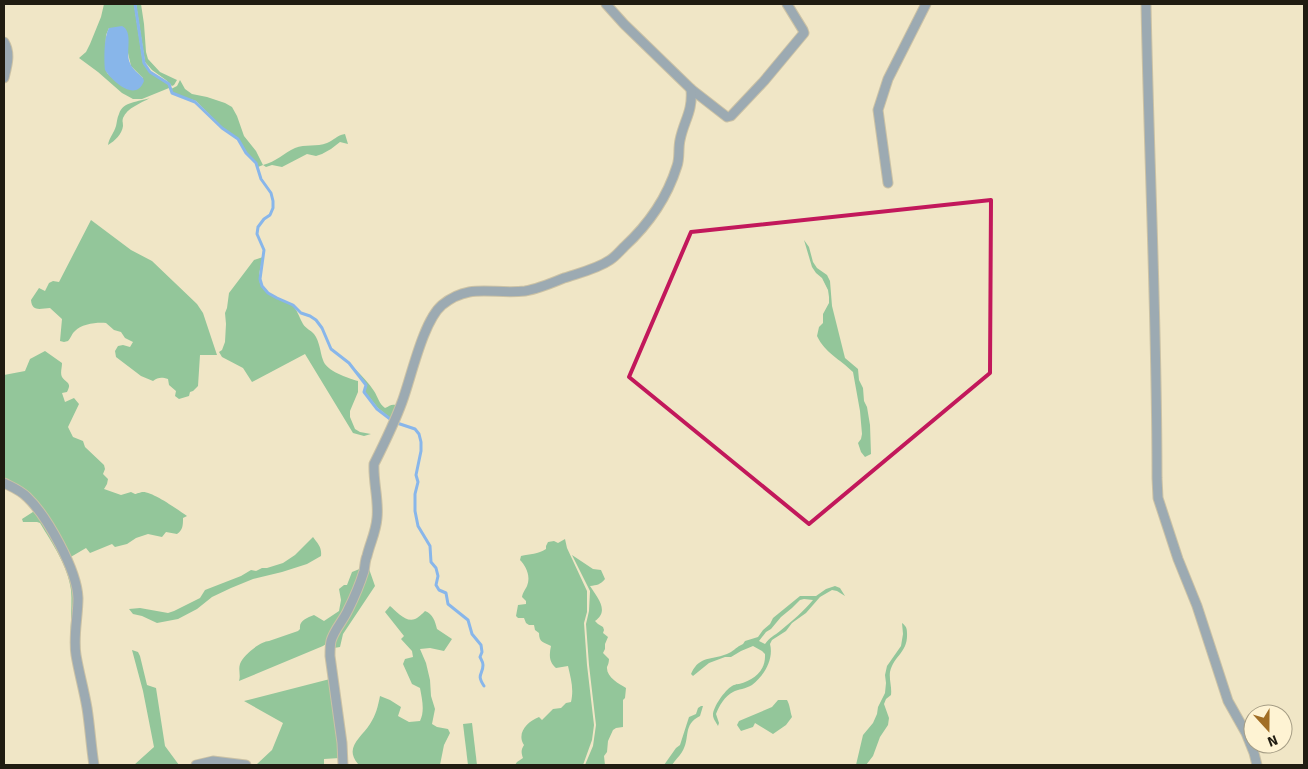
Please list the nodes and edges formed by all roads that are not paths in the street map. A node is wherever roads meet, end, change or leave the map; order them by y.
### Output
1 (606, 4) edge
2 (787, 4) edge
3 (926, 4) edge
4 (1146, 4) edge
5 (4, 42) edge
6 (4, 78) edge
7 (691, 89) junction
8 (888, 183) dead end
9 (4, 483) edge
10 (94, 765) edge
11 (196, 765) edge
12 (246, 765) edge
13 (343, 765) edge
14 (1257, 765) edge

1 - 7 street
2 - 7 street
3 - 8 street
4 - 14 street
5 - 6 street
7 - 13 street
9 - 10 street
11 - 12 street

